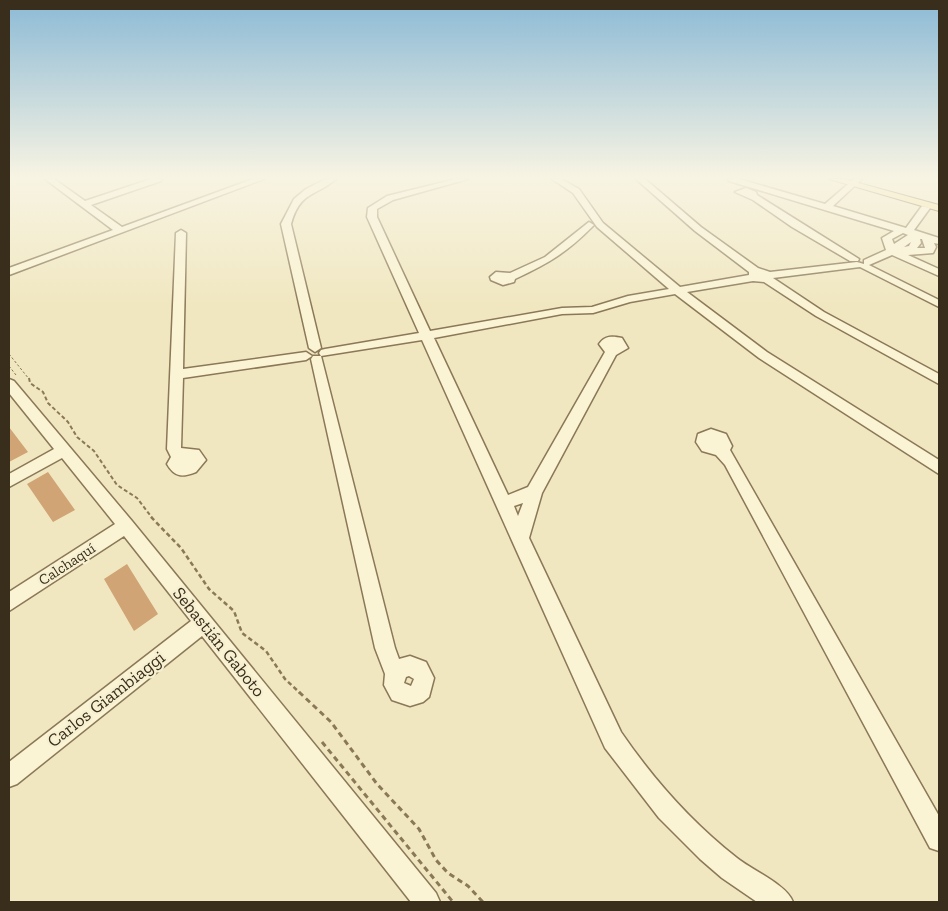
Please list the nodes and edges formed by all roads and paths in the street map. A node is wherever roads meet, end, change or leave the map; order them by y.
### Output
1 (107, 222) edge
2 (121, 222) edge
3 (144, 222) edge
4 (287, 222) edge
5 (375, 222) edge
6 (689, 222) edge
7 (792, 222) edge
8 (873, 222) edge
9 (915, 222) edge
10 (593, 223) joint
11 (112, 225) junction
12 (121, 230) junction
13 (908, 232) junction
14 (181, 233) dead end
15 (926, 238) junction
16 (939, 241) edge
17 (892, 251) junction
18 (861, 263) junction
19 (9, 266) edge
20 (9, 272) edge
21 (939, 273) edge
22 (761, 276) junction
23 (510, 277) dead end
24 (675, 290) junction
25 (939, 304) edge
26 (425, 335) junction
27 (612, 351) dead end
28 (9, 354) edge
29 (316, 354) junction
30 (177, 374) junction
31 (939, 380) edge
32 (10, 389) edge
33 (721, 450) dead end
34 (62, 452) junction
35 (179, 457) dead end
36 (939, 468) edge
37 (9, 481) edge
38 (534, 492) junction
39 (504, 503) junction
40 (126, 526) junction
41 (520, 539) junction
42 (9, 602) edge
43 (203, 623) junction
44 (396, 676) dead end
45 (9, 776) edge
46 (939, 839) edge
47 (426, 902) edge
48 (483, 902) edge
49 (780, 902) edge

1 - 11 street
2 - 11 street
3 - 12 street
4 - 29 street
5 - 26 street
6 - 22 street
7 - 18 street
8 - 13 street
9 - 13 street
10 - 23 street
10 - 24 street
11 - 12 street
11 - 19 street
12 - 20 street
13 - 15 street
13 - 17 street
13 - 17 street
14 - 30 street
15 - 16 street
15 - 17 street
17 - 18 street
17 - 21 street
18 - 22 street
18 - 25 street
22 - 24 street
22 - 31 street
24 - 26 street
24 - 36 street
26 - 29 street
26 - 39 street
27 - 38 street
28 - 48 path
29 - 30 street
29 - 44 street
30 - 35 street
32 - 34 street, Sebastián Gaboto
33 - 46 street
34 - 37 street
34 - 40 street, Sebastián Gaboto
38 - 39 street
38 - 41 street
39 - 41 street
40 - 42 street, Calchaquí
40 - 43 street, Sebastián Gaboto
41 - 49 street
43 - 45 street, Carlos Giambiaggi
43 - 47 street, Sebastián Gaboto

